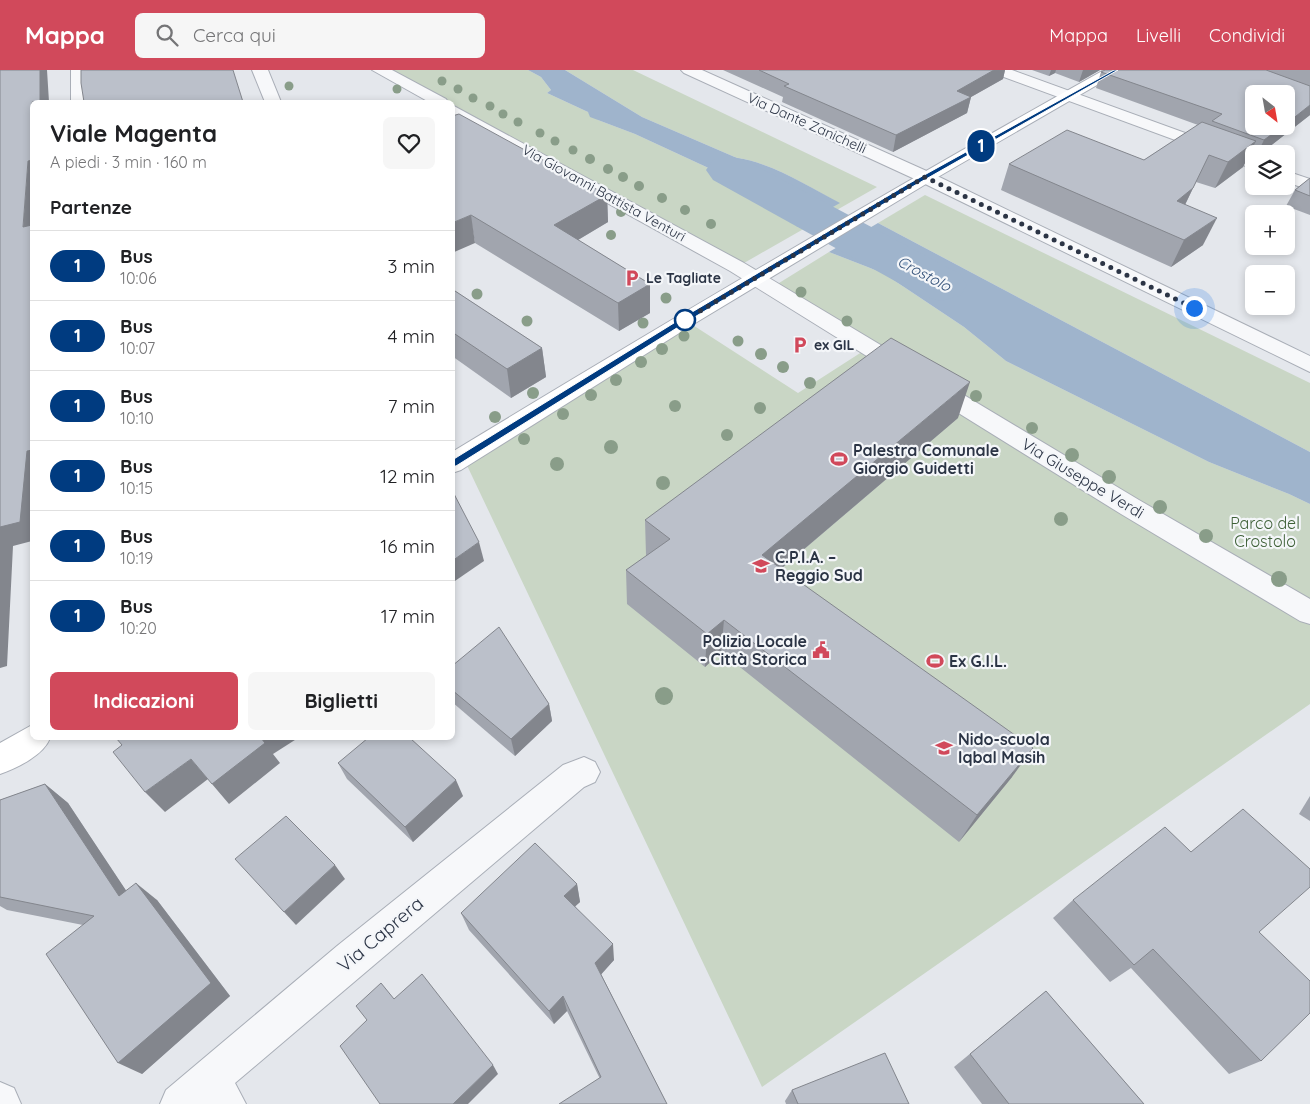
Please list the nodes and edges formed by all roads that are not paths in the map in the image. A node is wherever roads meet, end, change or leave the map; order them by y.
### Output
1 (79, 70) edge
2 (260, 70) edge
3 (380, 70) edge
4 (689, 70) edge
5 (998, 70) edge
6 (1116, 70) edge
7 (1069, 97) junction
8 (78, 100) edge
9 (272, 100) edge
10 (436, 100) edge
11 (455, 112) edge
12 (1245, 161) edge
13 (925, 177) junction
14 (1295, 179) edge
15 (1310, 185) edge
16 (755, 278) junction
17 (1310, 365) edge
18 (455, 462) edge
19 (1310, 613) edge
20 (32, 740) edge
21 (0, 760) edge
22 (584, 772) dead end
23 (205, 1096) edge

1 - 8 street
2 - 9 street
3 - 10 street
4 - 13 street, Via Dante Zanichelli
5 - 7 street
6 - 7 main road
7 - 12 street
7 - 13 main road
11 - 16 street, Via Giovanni Battista Venturi
13 - 16 main road
13 - 17 street, Via Dante Zanichelli
14 - 15 street
16 - 18 main road
16 - 19 street, Via Giuseppe Verdi
20 - 21 main road
22 - 23 street, Via Caprera

